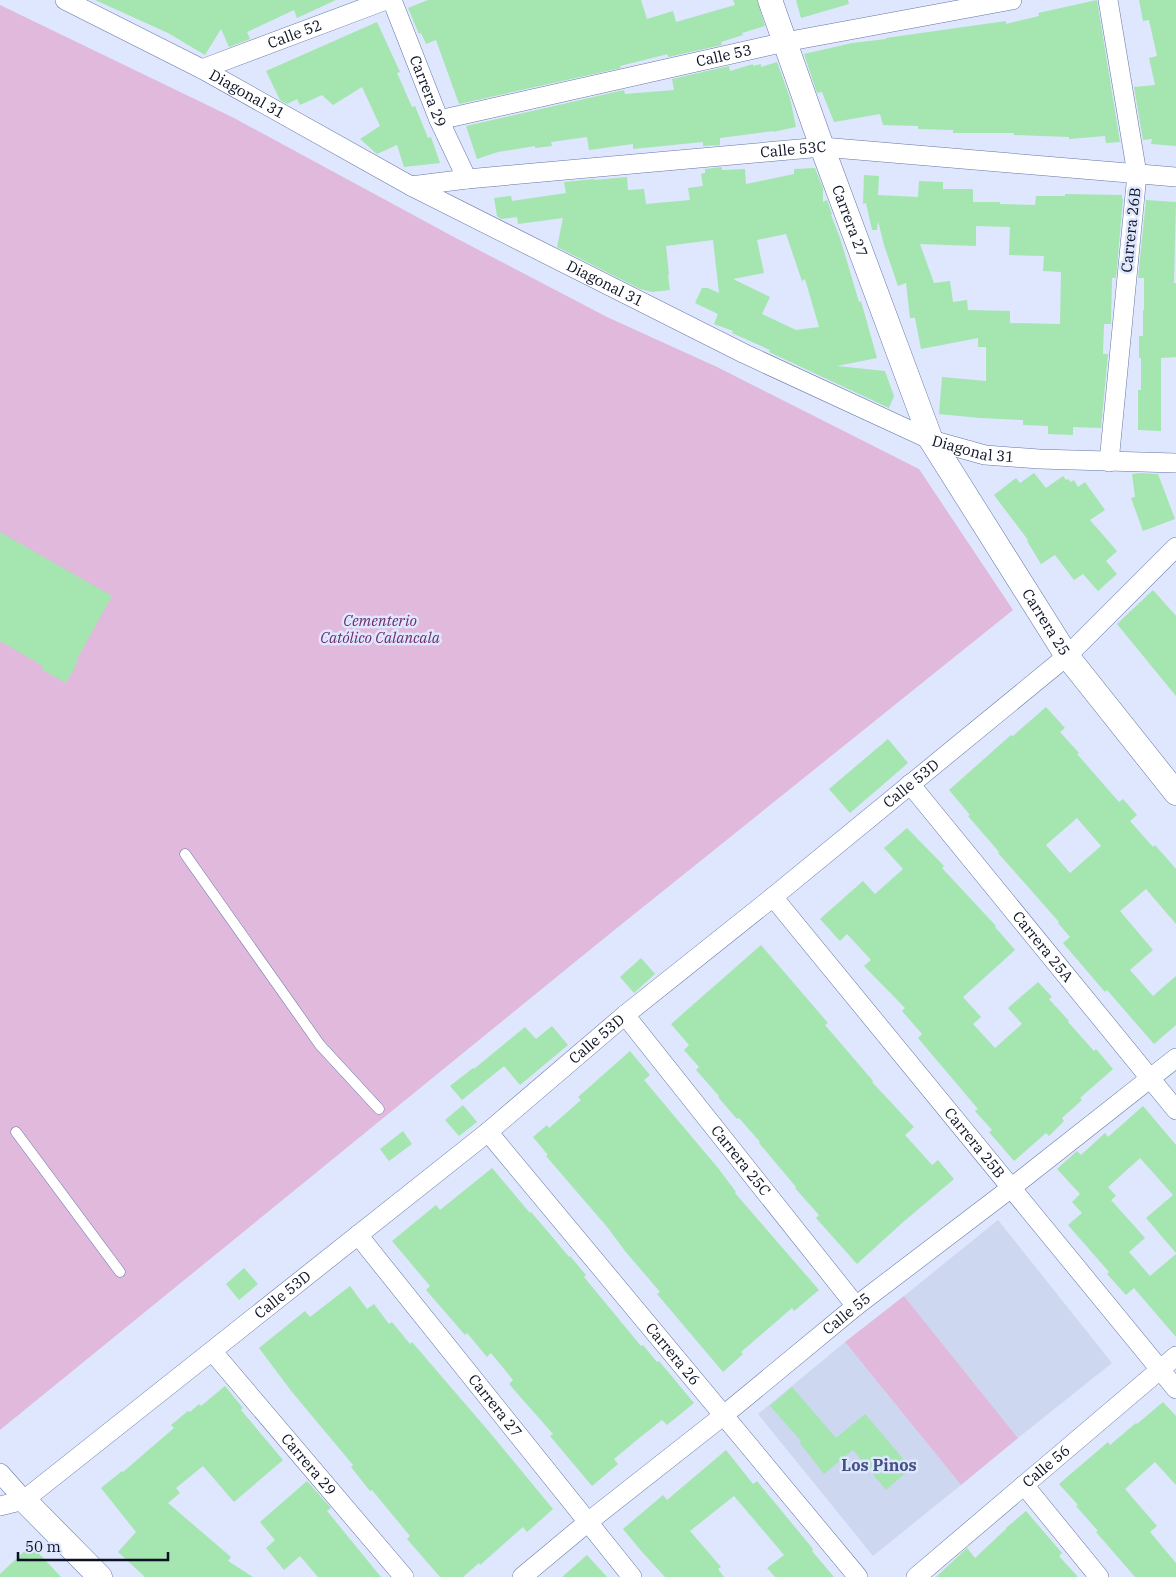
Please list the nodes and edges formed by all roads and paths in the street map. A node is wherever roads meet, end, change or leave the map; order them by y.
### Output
1 (65, 0) edge
2 (386, 0) edge
3 (392, 0) edge
4 (770, 0) edge
5 (1012, 0) edge
6 (1108, 0) edge
7 (785, 42) junction
8 (202, 69) junction
9 (439, 120) junction
10 (822, 147) junction
11 (1137, 174) junction
12 (1176, 177) edge
13 (466, 179) junction
14 (411, 186) junction
15 (931, 440) junction
16 (1109, 462) junction
17 (1176, 462) edge
18 (1176, 547) edge
19 (1067, 656) junction
20 (910, 784) junction
21 (1176, 793) edge
22 (185, 854) dead end
23 (773, 898) junction
24 (625, 1015) junction
25 (1176, 1058) edge
26 (1150, 1078) junction
27 (379, 1109) dead end
28 (1176, 1110) edge
29 (16, 1132) dead end
30 (488, 1132) junction
31 (1011, 1188) junction
32 (358, 1236) junction
33 (120, 1272) dead end
34 (856, 1306) junction
35 (212, 1351) junction
36 (1176, 1356) edge
37 (1160, 1369) junction
38 (1176, 1388) edge
39 (724, 1415) junction
40 (0, 1473) edge
41 (1024, 1485) junction
42 (24, 1500) junction
43 (0, 1506) edge
44 (588, 1522) junction
45 (100, 1577) edge
46 (404, 1577) edge
47 (522, 1577) edge
48 (632, 1577) edge
49 (858, 1577) edge
50 (916, 1577) edge
51 (1099, 1577) edge

1 - 8 street, Diagonal 31
2 - 8 street, Calle 52
3 - 9 street, Carrera 29
4 - 7 street, Carrera 27
5 - 7 street, Calle 53
6 - 11 street, Carrera 26B
7 - 9 street, Calle 53
7 - 10 street, Carrera 27
8 - 14 street, Diagonal 31
9 - 13 street, Carrera 29
10 - 11 street, Calle 53C
10 - 13 street, Calle 53C
10 - 15 street, Carrera 27
11 - 12 street, Calle 53C
11 - 16 street, Carrera 26B
13 - 14 street, Calle 53C
14 - 15 street, Diagonal 31
15 - 16 street, Diagonal 31
15 - 19 street, Carrera 25
16 - 17 street, Diagonal 31
18 - 19 street, Calle 53D
19 - 20 street, Calle 53D
19 - 21 street, Carrera 25
20 - 23 street, Calle 53D
20 - 26 street, Carrera 25A
22 - 27 lane
23 - 24 street, Calle 53D
23 - 31 street, Carrera 25B
24 - 30 street, Calle 53D
24 - 34 street, Carrera 25C
25 - 26 street, Calle 55
26 - 28 street, Carrera 25A
26 - 31 street, Calle 55
29 - 33 lane
30 - 32 street, Calle 53D
30 - 39 street, Carrera 26
31 - 34 street, Calle 55
31 - 37 street, Carrera 25B
32 - 35 street, Calle 53D
32 - 44 street, Carrera 27
34 - 39 street, Calle 55
35 - 42 street, Calle 53D
35 - 46 street, Carrera 29
36 - 37 street, Calle 56
37 - 38 street, Carrera 25B
37 - 41 street, Calle 56
39 - 44 street, Calle 55
39 - 49 street, Carrera 26
40 - 42 street
41 - 50 street, Calle 56
41 - 51 street
42 - 43 street, Calle 53D
42 - 45 street
44 - 47 street, Calle 55
44 - 48 street, Carrera 27

